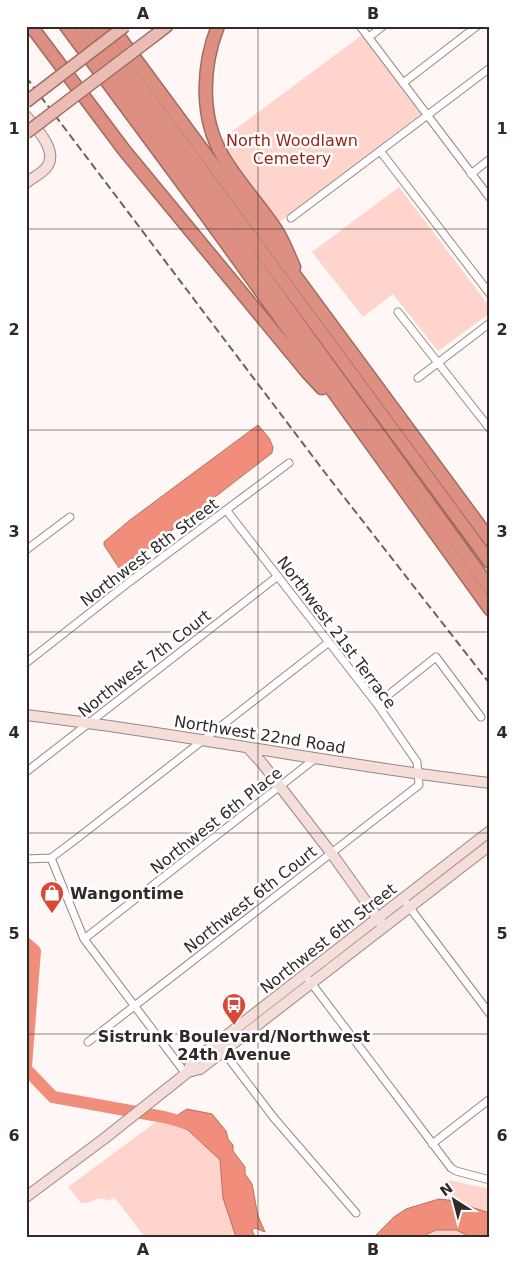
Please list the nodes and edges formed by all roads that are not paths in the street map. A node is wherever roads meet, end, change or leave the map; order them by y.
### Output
1 (31, 26) edge
2 (66, 26) edge
3 (81, 26) edge
4 (96, 26) edge
5 (111, 26) edge
6 (119, 26) edge
7 (125, 26) edge
8 (218, 26) edge
9 (360, 26) edge
10 (383, 26) edge
11 (477, 26) edge
12 (162, 30) edge
13 (369, 37) junction
14 (140, 67) junction
15 (490, 68) edge
16 (65, 71) junction
17 (403, 83) junction
18 (80, 92) junction
19 (26, 102) edge
20 (26, 116) edge
21 (427, 116) junction
22 (26, 133) edge
23 (381, 152) junction
24 (490, 159) edge
25 (471, 174) junction
26 (26, 183) edge
27 (490, 198) edge
28 (291, 218) dead end
29 (306, 292) junction
30 (490, 294) edge
31 (398, 312) dead end
32 (490, 323) edge
33 (438, 363) junction
34 (418, 378) dead end
35 (351, 418) junction
36 (487, 420) edge
37 (490, 429) edge
38 (288, 464) dead end
39 (227, 510) junction
40 (70, 517) dead end
41 (490, 540) edge
42 (26, 550) edge
43 (490, 562) edge
44 (278, 576) junction
45 (490, 588) edge
46 (490, 609) edge
47 (329, 642) junction
48 (26, 663) edge
49 (377, 704) junction
50 (26, 715) edge
51 (481, 717) dead end
52 (91, 723) junction
53 (203, 741) junction
54 (248, 748) junction
55 (261, 750) junction
56 (316, 758) junction
57 (262, 763) junction
58 (26, 772) edge
59 (419, 773) junction
60 (490, 783) edge
61 (280, 787) junction
62 (490, 831) edge
63 (490, 845) edge
64 (332, 854) junction
65 (51, 858) junction
66 (26, 859) edge
67 (406, 903) junction
68 (381, 923) junction
69 (84, 939) junction
70 (308, 979) junction
71 (135, 1006) junction
72 (490, 1014) edge
73 (88, 1042) dead end
74 (220, 1047) junction
75 (187, 1073) junction
76 (490, 1099) edge
77 (432, 1144) junction
78 (490, 1180) edge
79 (26, 1196) edge
80 (356, 1213) dead end

1 - 16 highway
2 - 35 highway
3 - 45 highway
4 - 43 highway
5 - 14 highway
6 - 14 highway
7 - 16 main road, bridge
8 - 29 highway
9 - 13 street
10 - 13 street
11 - 17 street
12 - 18 main road, bridge
13 - 17 street
14 - 29 highway
15 - 21 street
16 - 18 highway
16 - 19 main road, bridge
17 - 21 street
18 - 22 main road, bridge
18 - 35 highway
20 - 26 street
21 - 23 street
21 - 25 street
23 - 28 street
23 - 30 street
24 - 25 street
25 - 27 street
29 - 41 highway
31 - 33 street
32 - 33 street
33 - 34 street
33 - 36 street
35 - 46 highway
36 - 37 street
38 - 39 street, Northwest 8th Street
39 - 44 street, Northwest 21st Terrace
39 - 48 street, Northwest 8th Street
40 - 42 street
44 - 47 street, Northwest 21st Terrace
44 - 52 street, Northwest 7th Court
47 - 49 street, Northwest 21st Terrace
47 - 53 street
49 - 51 street
49 - 59 street, Northwest 21st Terrace
50 - 52 street, Northwest 22nd Road
52 - 53 street, Northwest 22nd Road
52 - 58 street, Northwest 7th Court
53 - 54 street, Northwest 22nd Road
53 - 65 street
54 - 55 street, Northwest 22nd Road
54 - 57 street
55 - 56 street, Northwest 22nd Road
55 - 57 street
56 - 59 street, Northwest 22nd Road
56 - 61 street, Northwest 6th Place
57 - 61 street
59 - 60 street, Northwest 22nd Road
59 - 64 street, Northwest 6th Court
61 - 64 street
61 - 69 street, Northwest 6th Place
62 - 67 street, Northwest 6th Street
63 - 67 street, Northwest 6th Street
64 - 68 street
64 - 71 street, Northwest 6th Court
65 - 66 street
65 - 69 street
67 - 68 street, Northwest 6th Street
67 - 72 street
68 - 70 street, Northwest 6th Street
69 - 71 street
70 - 74 street, Northwest 6th Street
70 - 77 street
71 - 73 street, Northwest 6th Court
71 - 75 street
74 - 75 street, Northwest 6th Street
74 - 80 street
75 - 79 street, Northwest 6th Street
76 - 77 street
77 - 78 street

